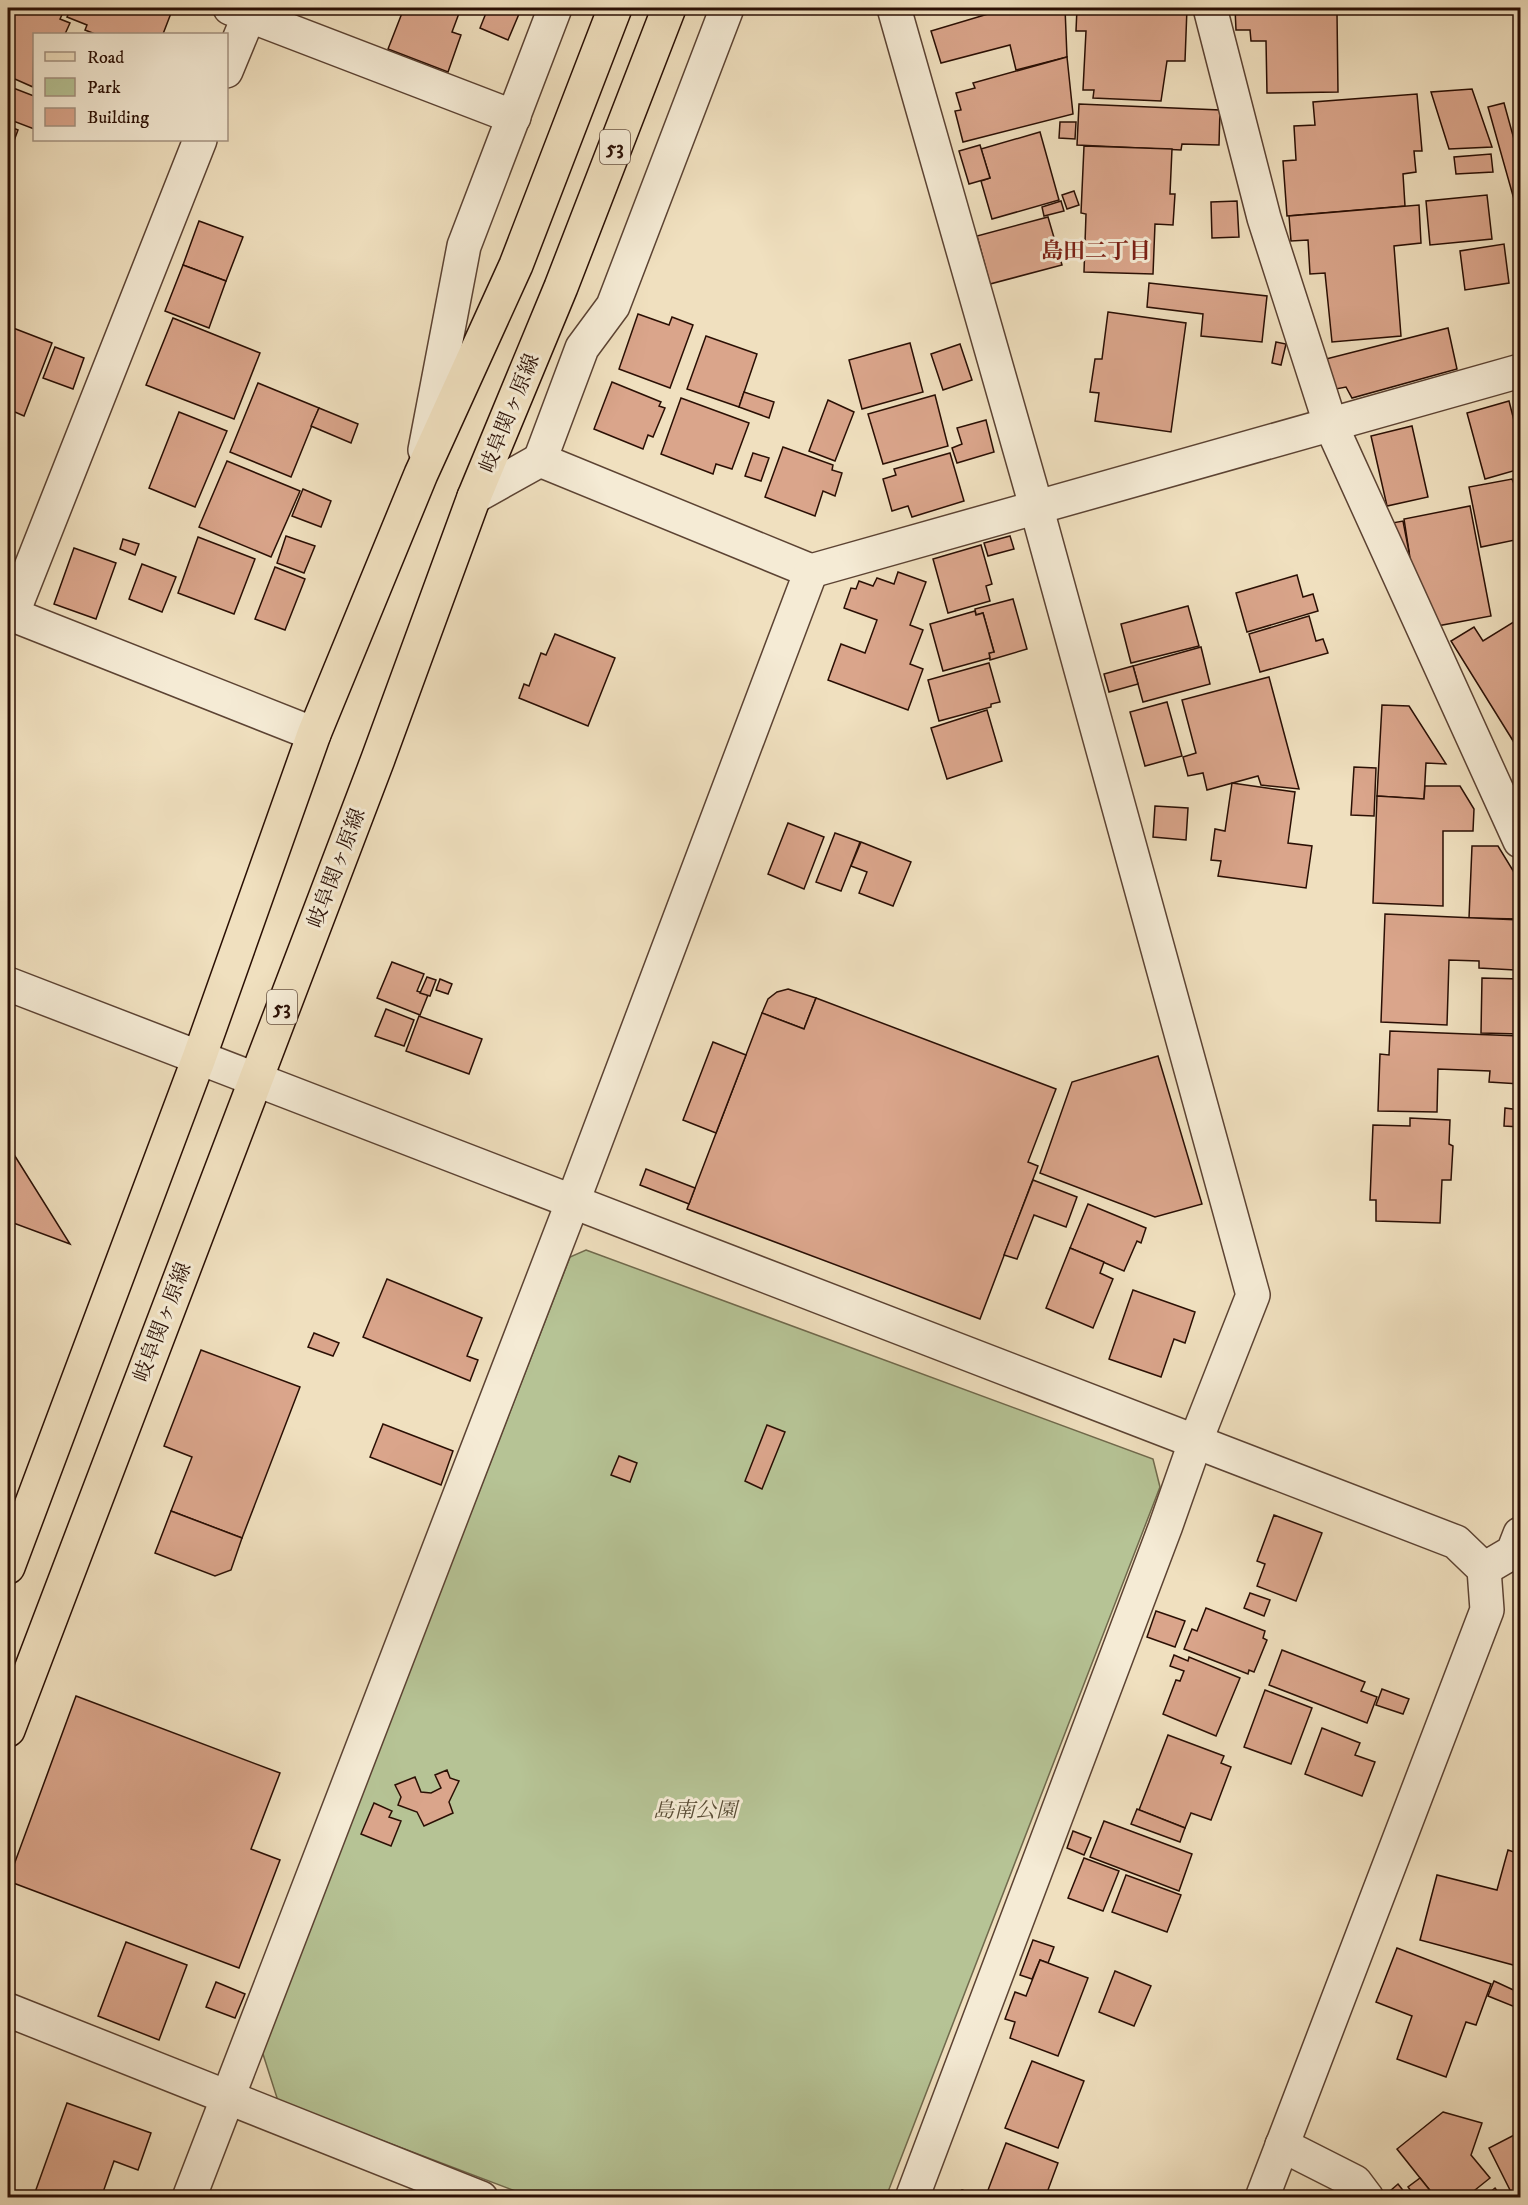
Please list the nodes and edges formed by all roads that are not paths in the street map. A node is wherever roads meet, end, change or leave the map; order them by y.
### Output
1 (555, 8) edge
2 (615, 8) edge
3 (669, 8) edge
4 (727, 8) edge
5 (894, 8) edge
6 (1210, 8) edge
7 (244, 10) edge
8 (228, 64) edge
9 (514, 117) junction
10 (200, 141) edge
11 (1521, 371) edge
12 (1330, 423) junction
13 (540, 460) junction
14 (421, 474) junction
15 (474, 497) junction
16 (1036, 506) junction
17 (811, 571) junction
18 (10, 614) edge
19 (314, 734) junction
20 (1521, 841) edge
21 (8, 984) edge
22 (199, 1058) junction
23 (255, 1077) junction
24 (573, 1201) junction
25 (1196, 1440) junction
26 (1521, 1534) edge
27 (8, 1567) edge
28 (1484, 1569) junction
29 (1521, 1572) edge
30 (8, 1730) edge
31 (8, 2010) edge
32 (226, 2098) junction
33 (1282, 2145) junction
34 (189, 2198) edge
35 (481, 2198) edge
36 (912, 2198) edge
37 (1262, 2198) edge
38 (1367, 2198) edge

1 - 9 street
2 - 14 main road, 53
3 - 15 main road, 岐阜関ヶ原線 / 53
4 - 13 street
5 - 16 street
6 - 12 street
7 - 8 street
7 - 9 street
9 - 14 street
10 - 18 street
11 - 12 street
12 - 16 street
12 - 20 street
13 - 15 street
13 - 17 street
14 - 19 main road, 53
15 - 23 main road, 岐阜関ヶ原線 / 53
16 - 17 street
16 - 25 street
17 - 24 street
18 - 19 street
19 - 22 main road, 53
21 - 22 street
22 - 23 street
22 - 27 main road, 53
23 - 24 street
23 - 30 main road, 岐阜関ヶ原線 / 53
24 - 25 street
24 - 32 street
25 - 28 street
25 - 36 street
26 - 28 street
28 - 29 street
28 - 33 street
31 - 32 street
32 - 34 street
32 - 35 street
33 - 37 street
33 - 38 street

